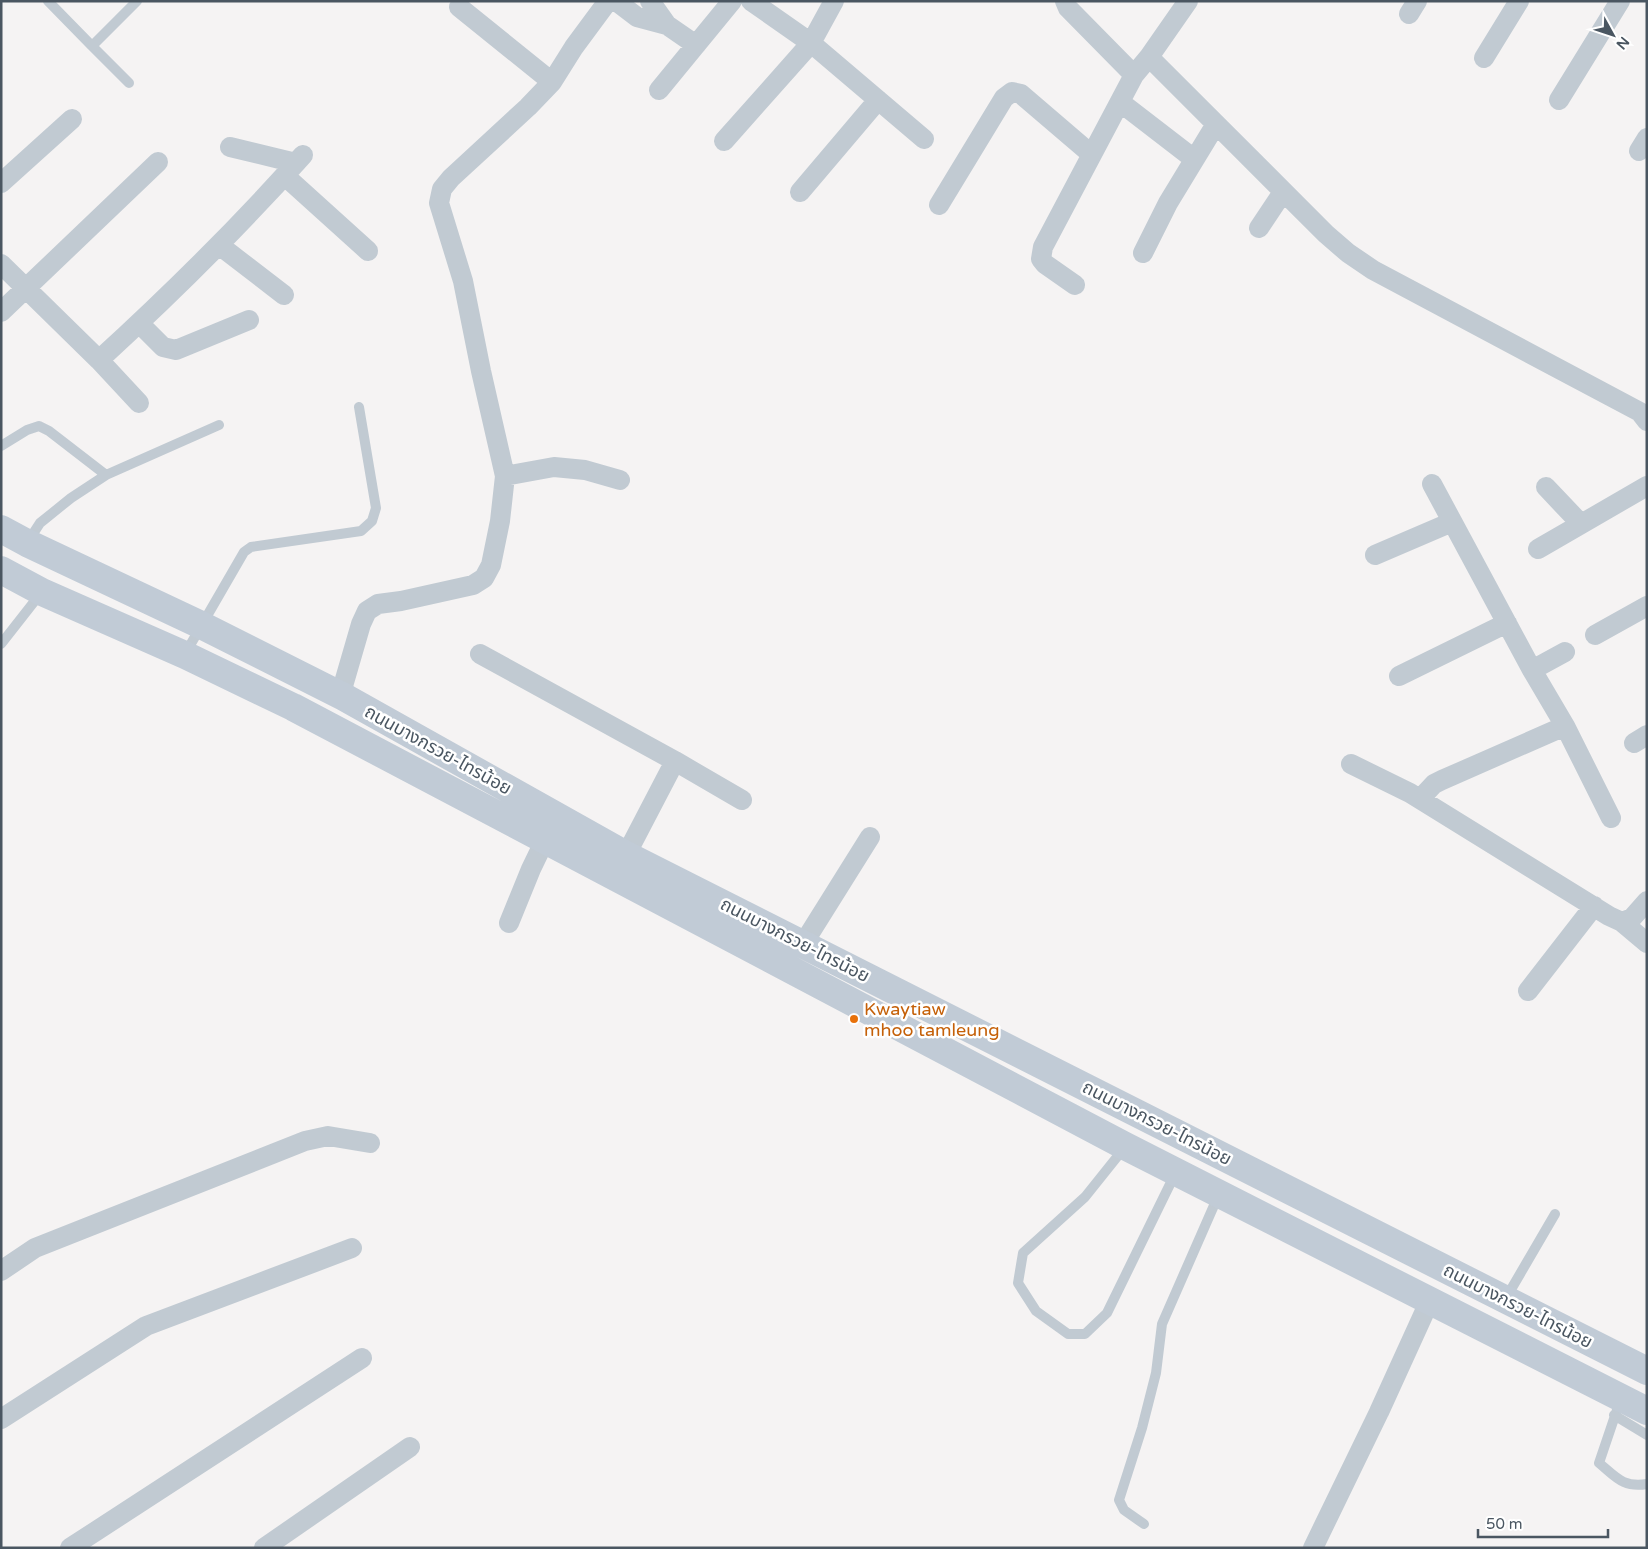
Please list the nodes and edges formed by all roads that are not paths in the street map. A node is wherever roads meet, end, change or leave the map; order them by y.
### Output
1 (48, 1) edge
2 (137, 1) edge
3 (608, 1) edge
4 (616, 1) edge
5 (650, 1) edge
6 (732, 1) edge
7 (751, 1) edge
8 (834, 1) edge
9 (1065, 1) edge
10 (1188, 1) edge
11 (1519, 1) edge
12 (1620, 1) edge
13 (459, 7) dead end
14 (667, 25) junction
15 (811, 43) junction
16 (696, 45) junction
17 (92, 46) junction
18 (1149, 57) junction
19 (1484, 58) dead end
20 (1134, 75) junction
21 (552, 82) junction
22 (129, 83) dead end
23 (659, 90) dead end
24 (878, 100) junction
25 (1559, 100) dead end
26 (1120, 102) junction
27 (72, 119) dead end
28 (1216, 124) junction
29 (724, 140) dead end
30 (924, 140) dead end
31 (230, 147) dead end
32 (1091, 154) junction
33 (1194, 159) junction
34 (158, 162) dead end
35 (295, 165) junction
36 (1, 183) edge
37 (800, 192) dead end
38 (1283, 192) junction
39 (939, 205) dead end
40 (1259, 228) dead end
41 (219, 245) junction
42 (368, 251) dead end
43 (1143, 253) dead end
44 (1, 264) edge
45 (1075, 286) dead end
46 (26, 289) junction
47 (284, 295) dead end
48 (1, 312) edge
49 (249, 320) dead end
50 (139, 323) junction
51 (99, 360) junction
52 (138, 403) dead end
53 (358, 406) dead end
54 (1647, 421) edge
55 (219, 425) dead end
56 (1, 446) edge
57 (106, 476) junction
58 (505, 476) junction
59 (620, 480) dead end
60 (1432, 484) dead end
61 (1647, 486) edge
62 (1546, 488) dead end
63 (1452, 522) junction
64 (1581, 524) junction
65 (1, 530) edge
66 (27, 543) junction
67 (1538, 549) dead end
68 (1375, 555) dead end
69 (1, 570) edge
70 (42, 592) junction
71 (1647, 606) edge
72 (1507, 623) junction
73 (201, 625) junction
74 (1595, 635) dead end
75 (1, 644) edge
76 (1565, 652) dead end
77 (480, 654) dead end
78 (184, 655) junction
79 (1532, 670) junction
80 (1399, 676) dead end
81 (344, 697) junction
82 (1565, 726) junction
83 (675, 761) junction
84 (1351, 764) dead end
85 (1420, 799) junction
86 (742, 800) dead end
87 (1611, 818) dead end
88 (870, 837) dead end
89 (545, 840) junction
90 (626, 855) junction
91 (1647, 901) edge
92 (1594, 906) junction
93 (1622, 922) junction
94 (509, 923) dead end
95 (1647, 943) edge
96 (803, 944) junction
97 (1528, 991) dead end
98 (370, 1143) dead end
99 (1125, 1146) junction
100 (1176, 1172) junction
101 (1219, 1193) junction
102 (1555, 1214) dead end
103 (352, 1248) dead end
104 (1, 1271) edge
105 (1505, 1299) junction
106 (1430, 1300) junction
107 (1589, 1342) junction
108 (362, 1358) dead end
109 (1647, 1371) edge
110 (1574, 1373) junction
111 (1618, 1407) junction
112 (1647, 1411) edge
113 (1, 1418) edge
114 (1647, 1435) edge
115 (410, 1447) dead end
116 (1647, 1484) edge
117 (1144, 1524) dead end
118 (70, 1548) edge
119 (264, 1548) edge
120 (1312, 1548) edge

1 - 17 lane
2 - 17 lane
3 - 21 street
4 - 14 street
5 - 14 street
6 - 16 street
7 - 15 street
8 - 15 street
9 - 20 street
10 - 18 street
11 - 19 street
12 - 25 street
13 - 21 street
14 - 16 street
15 - 24 street
15 - 29 street
16 - 23 street
17 - 22 lane
18 - 20 street
18 - 28 street
20 - 26 street
21 - 58 street
24 - 30 street
24 - 37 street
26 - 32 street
26 - 33 street
27 - 36 street
28 - 33 street
28 - 38 street
31 - 35 street
32 - 39 street
32 - 45 street
33 - 43 street
34 - 46 street
35 - 41 street
35 - 42 street
38 - 40 street
38 - 54 street
41 - 47 street
41 - 50 street
44 - 46 street
46 - 48 street
46 - 51 street
49 - 50 street
50 - 51 street
51 - 52 street
53 - 73 lane
55 - 57 lane
56 - 57 lane
57 - 66 lane
58 - 59 street
58 - 81 street
60 - 63 street
61 - 64 street
62 - 64 street
63 - 68 street
63 - 72 street
64 - 67 street
65 - 66 main road, ถนนบางกรวย-ไทรน้อย
66 - 73 main road, ถนนบางกรวย-ไทรน้อย
69 - 70 main road, ถนนบางกรวย-ไทรน้อย
70 - 75 lane
70 - 78 main road, ถนนบางกรวย-ไทรน้อย
71 - 74 street
72 - 79 street
72 - 80 street
73 - 78 lane
73 - 81 main road, ถนนบางกรวย-ไทรน้อย
76 - 79 street
77 - 83 street
78 - 89 main road, ถนนบางกรวย-ไทรน้อย
79 - 82 street
81 - 90 main road, ถนนบางกรวย-ไทรน้อย
82 - 85 street
82 - 87 street
83 - 86 street
83 - 90 street
84 - 85 street
85 - 92 street
88 - 96 street
89 - 94 street
89 - 99 main road, ถนนบางกรวย-ไทรน้อย
90 - 96 main road, ถนนบางกรวย-ไทรน้อย
91 - 93 street
92 - 93 street
92 - 97 street
93 - 95 street
96 - 105 main road, ถนนบางกรวย-ไทรน้อย
98 - 104 street
99 - 100 main road, ถนนบางกรวย-ไทรน้อย
99 - 100 lane
100 - 101 main road, ถนนบางกรวย-ไทรน้อย
101 - 106 main road, ถนนบางกรวย-ไทรน้อย
101 - 117 lane
102 - 105 lane
103 - 113 street
105 - 107 main road, ถนนบางกรวย-ไทรน้อย
106 - 110 main road, ถนนบางกรวย-ไทรน้อย
106 - 120 street
107 - 109 main road, ถนนบางกรวย-ไทรน้อย
107 - 110 main road
108 - 118 street
110 - 111 main road, ถนนบางกรวย-ไทรน้อย
111 - 112 main road, ถนนบางกรวย-ไทรน้อย
111 - 114 lane
111 - 116 lane
115 - 119 street

